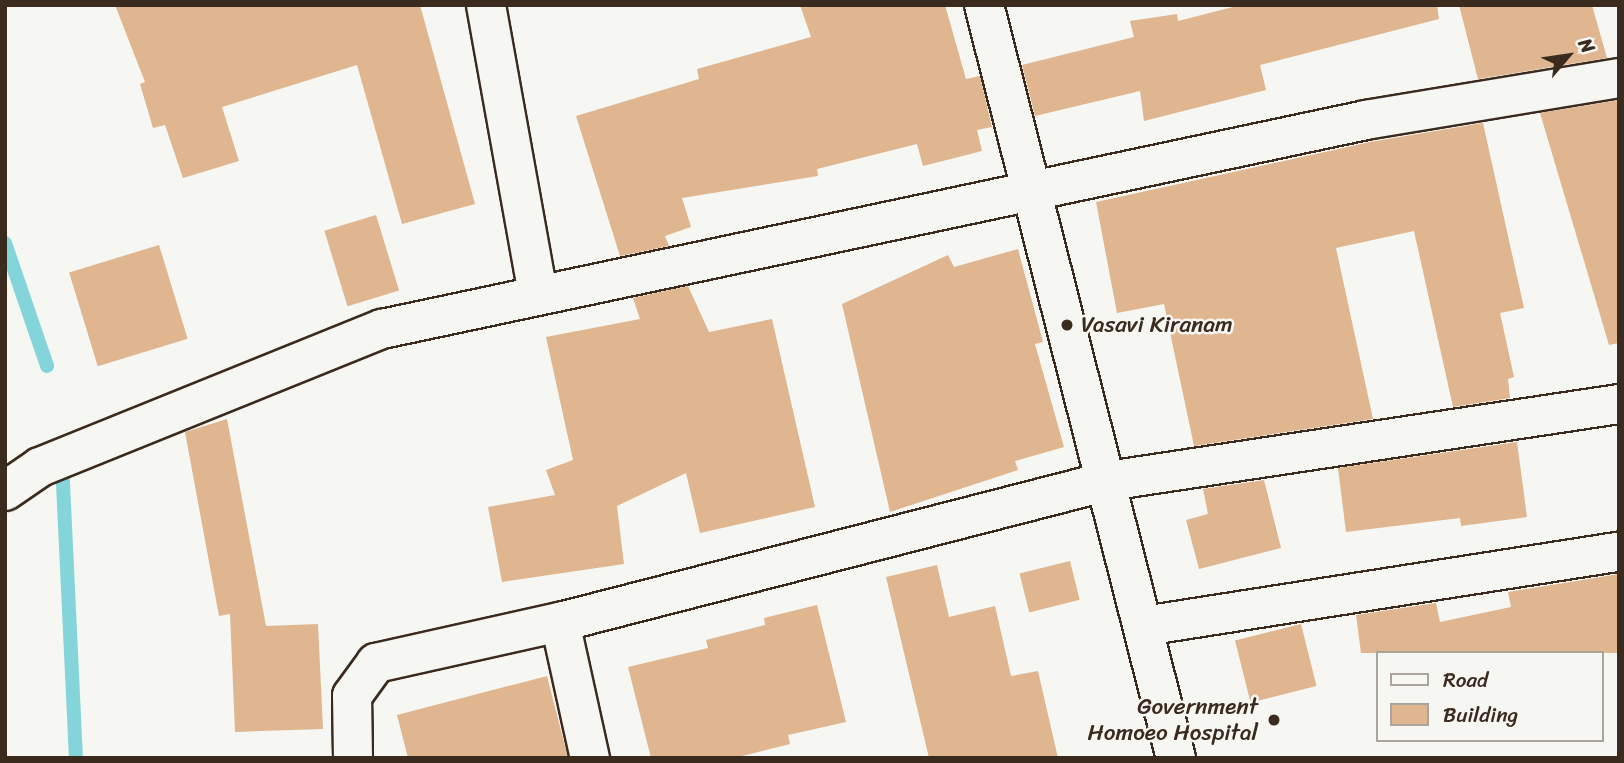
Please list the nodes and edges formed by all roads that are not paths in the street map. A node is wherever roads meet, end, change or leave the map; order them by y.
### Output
1 (486, 5) edge
2 (984, 5) edge
3 (1619, 78) edge
4 (1028, 194) junction
5 (538, 294) junction
6 (1619, 404) edge
7 (1108, 481) junction
8 (5, 491) edge
9 (1619, 552) edge
10 (561, 622) junction
11 (1144, 626) junction
12 (353, 758) edge
13 (590, 758) edge
14 (1176, 758) edge

1 - 5 street
2 - 4 street
3 - 4 street
4 - 5 street
4 - 7 street
5 - 8 street
6 - 7 street
7 - 10 street
7 - 11 street
9 - 11 street
10 - 12 street
10 - 13 street
11 - 14 street

